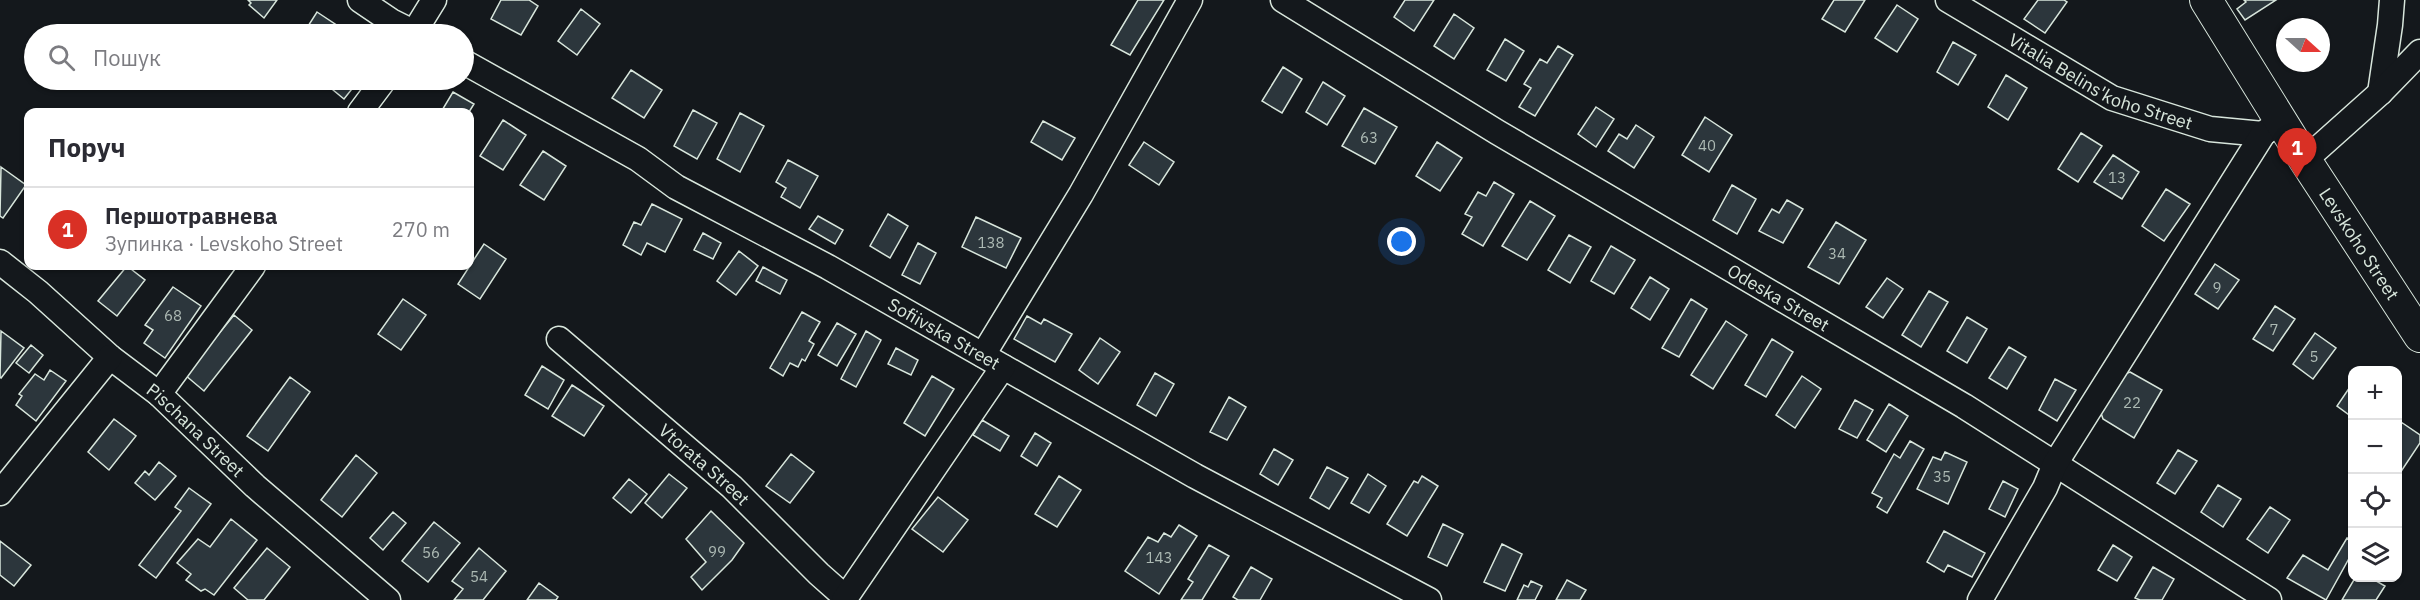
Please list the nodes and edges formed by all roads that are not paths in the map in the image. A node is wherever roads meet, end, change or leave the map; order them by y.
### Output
1 (360, 0) edge
2 (434, 0) edge
3 (1190, 0) edge
4 (1284, 0) edge
5 (1948, 0) edge
6 (2206, 0) edge
7 (2391, 0) edge
8 (399, 24) edge
9 (421, 24) edge
10 (2420, 52) edge
11 (474, 68) edge
12 (376, 90) edge
13 (2379, 93) junction
14 (363, 108) edge
15 (2272, 127) junction
16 (2305, 160) junction
17 (0, 262) edge
18 (251, 270) edge
19 (2420, 336) edge
20 (559, 339) dead end
21 (110, 357) junction
22 (993, 361) junction
23 (159, 394) junction
24 (2055, 464) junction
25 (0, 493) edge
26 (845, 598) edge
27 (388, 600) edge
28 (1429, 600) edge
29 (1980, 600) edge
30 (2269, 600) edge

1 - 8 street
2 - 9 street
3 - 22 street
4 - 24 street, Odeska Street
5 - 15 street, Vitalia Belins'koho Street
6 - 15 main road, Levskoho Street
7 - 13 street
10 - 13 street
11 - 22 street, Sofiivska Street
12 - 14 street
13 - 16 street
15 - 16 main road, Levskoho Street
15 - 24 street
16 - 19 main road, Levskoho Street
17 - 21 street, Pischana Street
18 - 23 street
20 - 26 street, Vtorata Street
21 - 23 street, Pischana Street
21 - 25 street
22 - 26 street
22 - 28 street, Sofiivska Street
23 - 27 street, Pischana Street
24 - 29 street
24 - 30 street, Odeska Street

